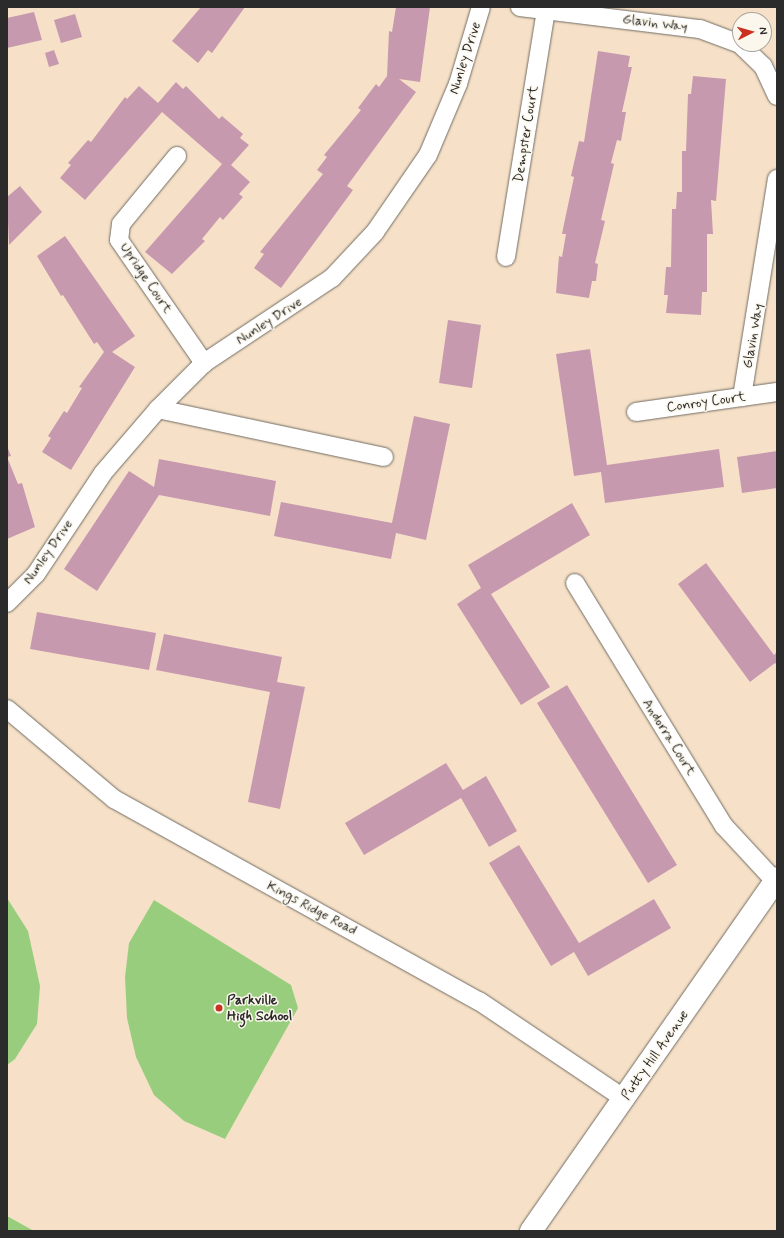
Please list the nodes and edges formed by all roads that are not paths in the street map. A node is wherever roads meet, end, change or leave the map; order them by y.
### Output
1 (481, 7) edge
2 (520, 7) edge
3 (546, 10) junction
4 (732, 41) edge
5 (748, 52) edge
6 (777, 96) edge
7 (177, 156) dead end
8 (777, 179) edge
9 (506, 257) dead end
10 (204, 362) junction
11 (777, 392) edge
12 (742, 397) junction
13 (158, 408) junction
14 (636, 412) dead end
15 (384, 457) dead end
16 (575, 583) dead end
17 (7, 603) edge
18 (7, 708) edge
19 (776, 879) edge
20 (625, 1099) junction
21 (531, 1231) edge

1 - 10 street, Nunley Drive
2 - 3 street, Glavin Way
3 - 4 street, Glavin Way
3 - 9 street, Dempster Court
5 - 6 street, Glavin Way
7 - 10 street, Upridge Court
8 - 12 street, Glavin Way
10 - 13 street, Nunley Drive
11 - 12 street, Conroy Court
12 - 14 street, Conroy Court
13 - 15 street
13 - 17 street, Nunley Drive
16 - 19 street, Andorra Court
18 - 20 street, Kings Ridge Road
19 - 20 main road, Putty Hill Avenue
20 - 21 main road, Putty Hill Avenue

